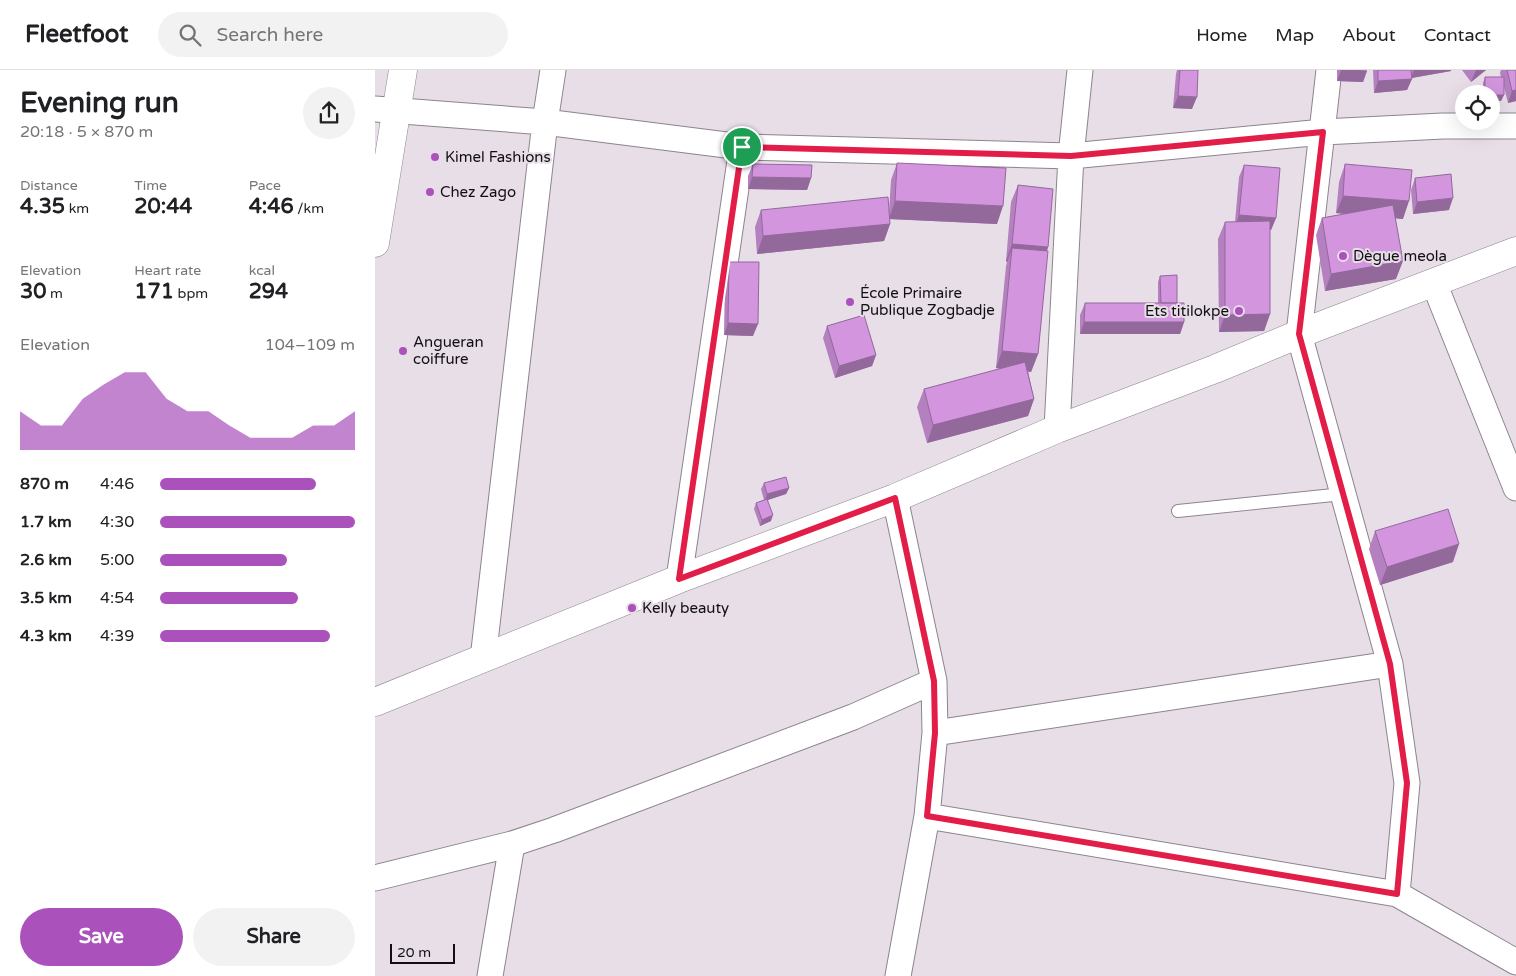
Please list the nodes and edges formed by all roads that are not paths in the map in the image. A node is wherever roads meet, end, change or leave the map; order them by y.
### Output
1 (403, 70) edge
2 (553, 70) edge
3 (1080, 70) edge
4 (1329, 70) edge
5 (386, 110) edge
6 (545, 122) junction
7 (1516, 126) edge
8 (1323, 132) junction
9 (742, 147) junction
10 (1071, 156) junction
11 (375, 243) edge
12 (1516, 251) edge
13 (1434, 283) junction
14 (1299, 334) junction
15 (1057, 429) junction
16 (1512, 463) edge
17 (1516, 488) edge
18 (1343, 494) junction
19 (895, 498) junction
20 (1178, 511) dead end
21 (679, 579) junction
22 (483, 659) junction
23 (1390, 664) junction
24 (934, 681) junction
25 (375, 702) edge
26 (935, 733) junction
27 (927, 816) junction
28 (511, 844) junction
29 (375, 878) edge
30 (1397, 894) junction
31 (1516, 962) edge
32 (490, 976) edge
33 (898, 976) edge

1 - 5 street
2 - 6 street
3 - 10 street
4 - 8 street
5 - 6 street
5 - 11 street
6 - 9 street
6 - 22 street
7 - 8 street
8 - 10 street
8 - 14 street
9 - 10 street
9 - 21 street
10 - 15 street
12 - 13 street
13 - 14 street
13 - 16 street
14 - 15 street
14 - 18 street
15 - 19 street
16 - 17 street
18 - 20 lane
18 - 23 street
19 - 21 street
19 - 24 street
21 - 22 street
22 - 25 street
23 - 26 street
23 - 30 street
24 - 26 street
24 - 28 street
26 - 27 street
27 - 30 street
27 - 33 street
28 - 29 street
28 - 32 street
30 - 31 street

